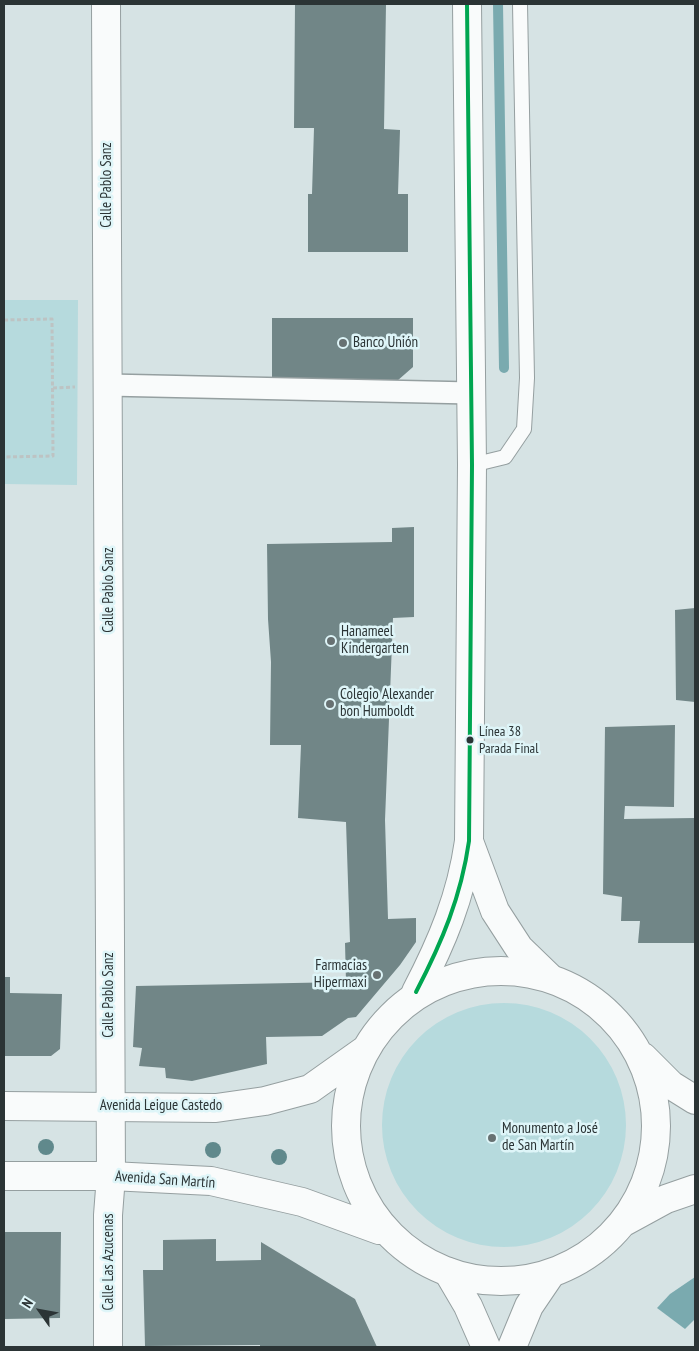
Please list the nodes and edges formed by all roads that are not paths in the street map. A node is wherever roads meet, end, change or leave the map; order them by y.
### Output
1 (106, 4) edge
2 (467, 4) edge
3 (520, 4) edge
4 (108, 385) junction
5 (471, 393) junction
6 (472, 465) junction
7 (469, 841) junction
8 (549, 977) junction
9 (416, 992) junction
10 (365, 1050) junction
11 (638, 1053) junction
12 (695, 1100) edge
13 (110, 1105) junction
14 (4, 1106) edge
15 (4, 1176) edge
16 (111, 1176) junction
17 (695, 1189) edge
18 (622, 1223) junction
19 (379, 1230) junction
20 (448, 1272) junction
21 (550, 1275) junction
22 (108, 1347) edge
23 (486, 1347) edge
24 (512, 1347) edge

1 - 4 street, Calle Pablo Sanz
2 - 5 street
3 - 6 lane
4 - 5 street
4 - 13 street, Calle Pablo Sanz
5 - 6 street
6 - 7 street
7 - 8 street
7 - 9 street
8 - 9 street
8 - 11 street
9 - 10 street
10 - 13 street, Avenida Leigue Castedo
10 - 19 street
11 - 12 street
11 - 18 street
13 - 14 street, Avenida Leigue Castedo
13 - 16 street, Calle Pablo Sanz
15 - 16 street, Avenida San Martín
16 - 19 street, Avenida San Martín
16 - 22 street, Calle Las Azucenas
17 - 18 street
18 - 21 street
19 - 20 street
20 - 21 street
20 - 23 street
21 - 24 street

